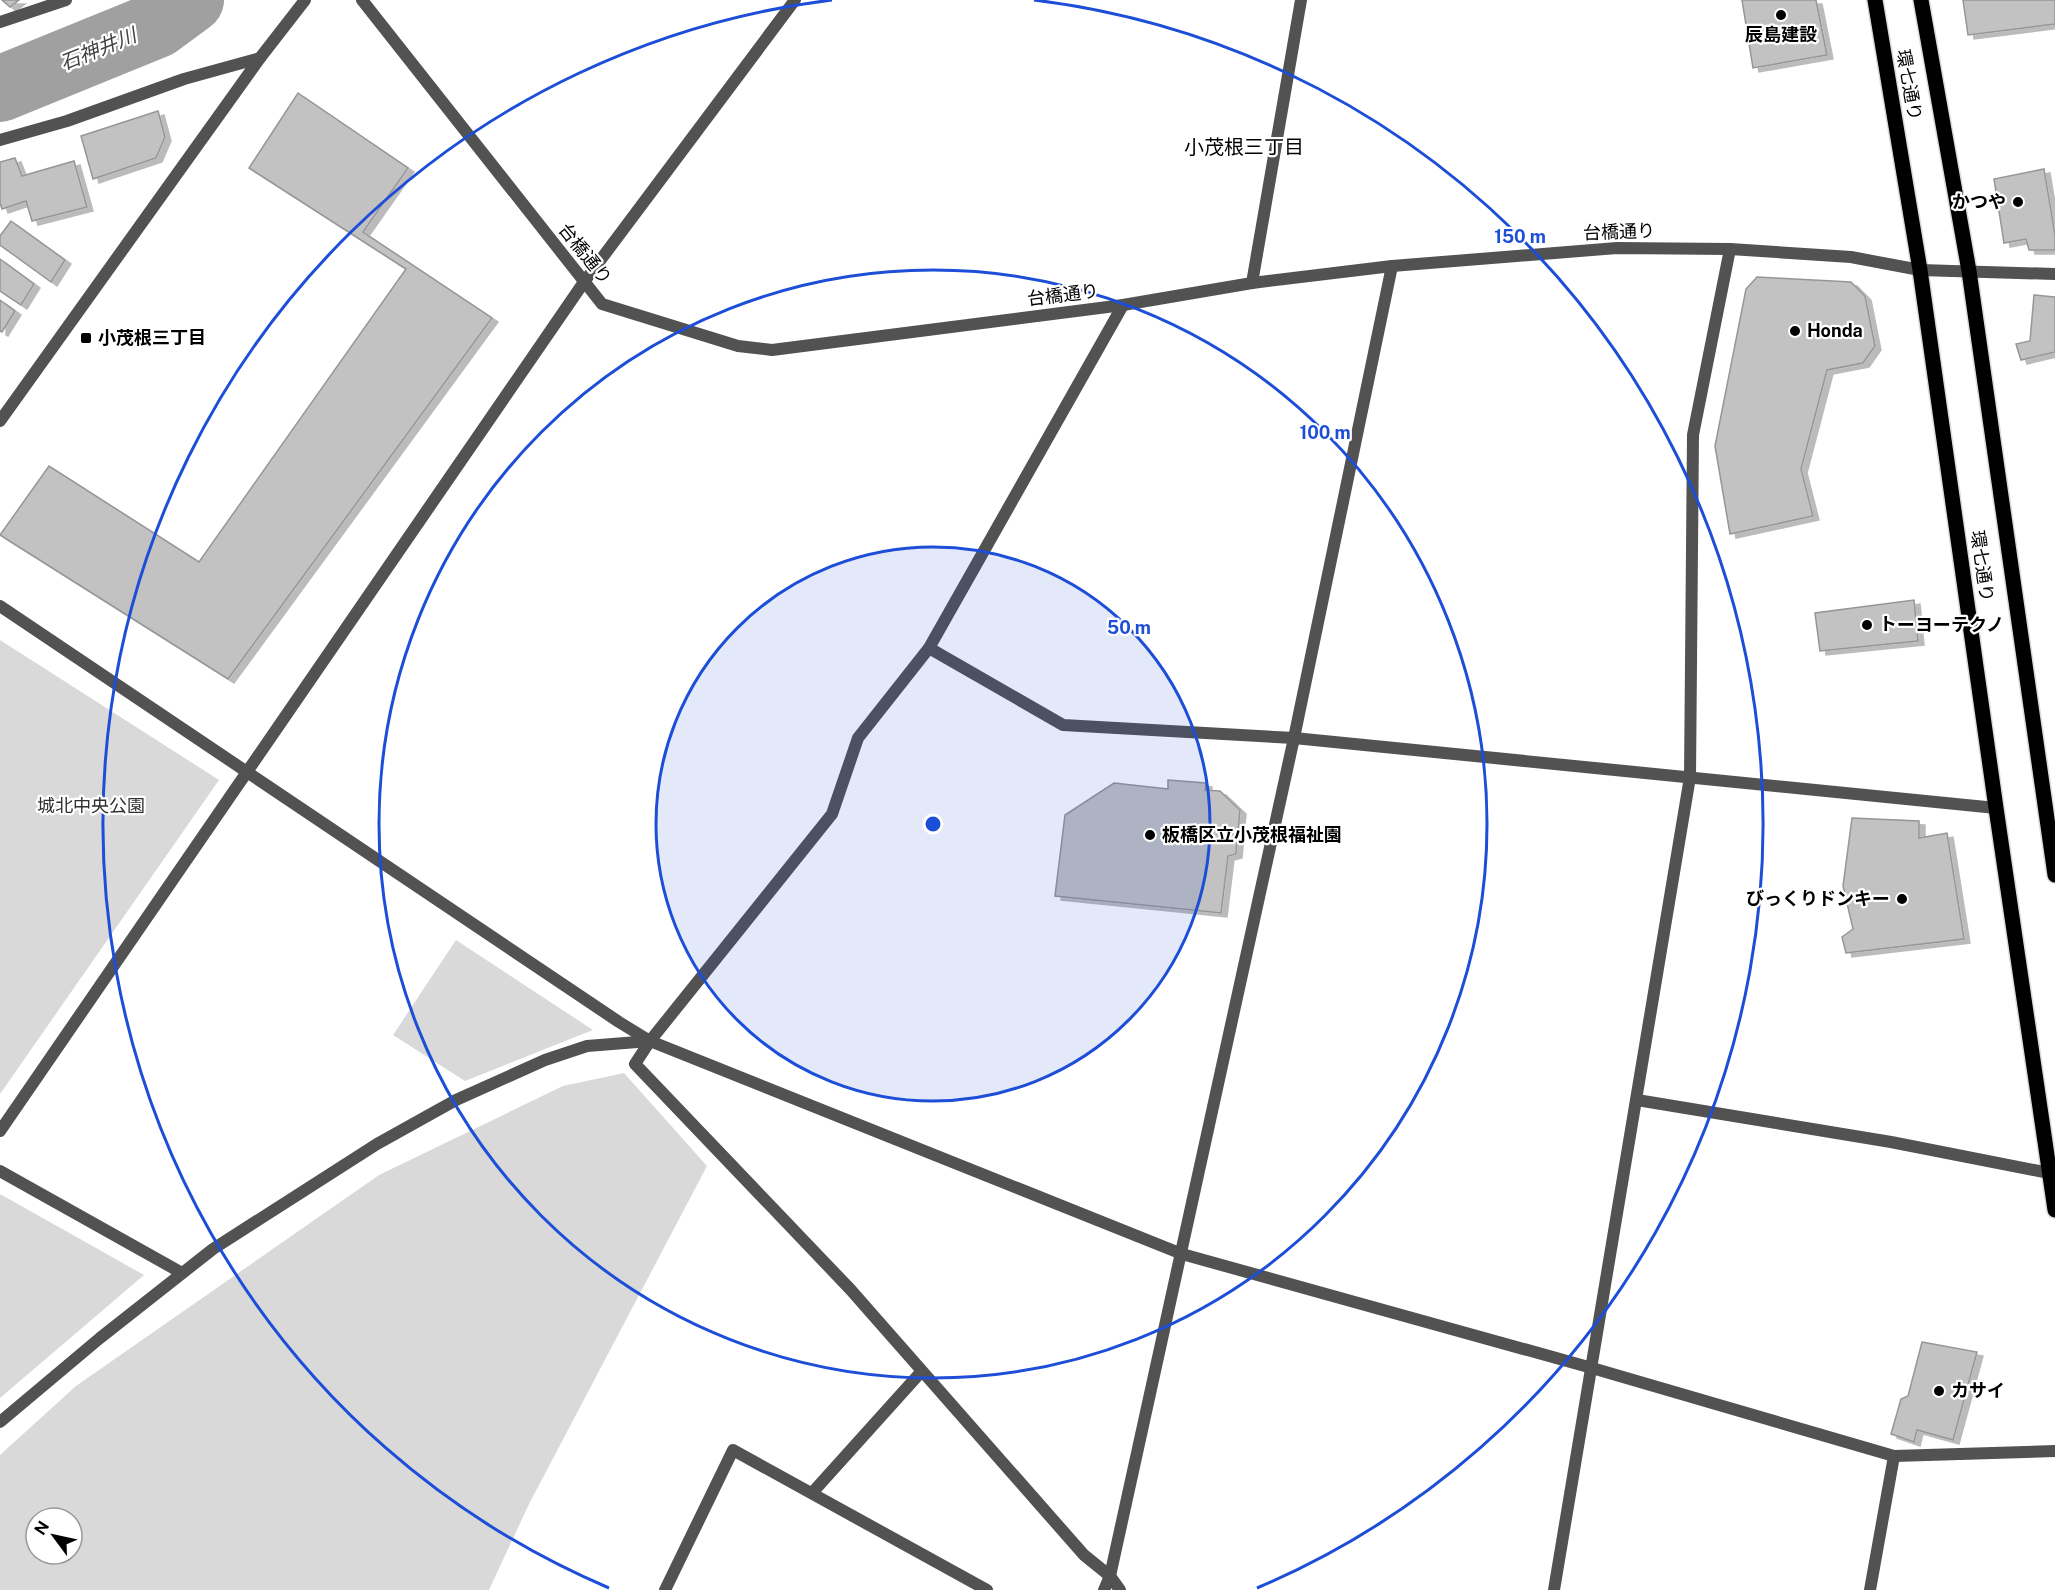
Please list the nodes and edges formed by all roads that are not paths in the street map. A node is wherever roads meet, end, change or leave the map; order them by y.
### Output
1 (66, 0) edge
2 (305, 0) edge
3 (362, 0) edge
4 (795, 0) edge
5 (1301, 0) edge
6 (1875, 0) edge
7 (1921, 0) edge
8 (0, 21) edge
9 (260, 58) junction
10 (0, 140) edge
11 (1730, 249) junction
12 (1392, 267) junction
13 (1920, 270) junction
14 (1969, 272) junction
15 (2055, 274) edge
16 (584, 282) junction
17 (1252, 283) junction
18 (1123, 305) junction
19 (0, 421) edge
20 (0, 606) edge
21 (929, 648) junction
22 (1294, 738) junction
23 (246, 772) junction
24 (1690, 777) junction
25 (1996, 808) junction
26 (2051, 812) edge
27 (2055, 875) edge
28 (650, 1041) junction
29 (1637, 1100) junction
30 (0, 1131) edge
31 (0, 1171) edge
32 (2049, 1173) junction
33 (2055, 1210) edge
34 (1182, 1254) junction
35 (182, 1273) junction
36 (1592, 1368) junction
37 (921, 1372) junction
38 (0, 1422) edge
39 (2055, 1451) edge
40 (1894, 1456) junction
41 (812, 1493) junction
42 (1110, 1576) junction
43 (665, 1590) edge
44 (987, 1590) edge
45 (1104, 1590) edge
46 (1120, 1590) edge
47 (1554, 1590) edge
48 (1870, 1590) edge

1 - 8 street
2 - 9 street
3 - 16 street, 台橋通り
4 - 16 street
5 - 17 street
6 - 13 main road, 環七通り
7 - 14 main road, 環七通り
9 - 10 street
9 - 19 street
11 - 12 street, 台橋通り
11 - 13 street, 台橋通り
11 - 24 street
12 - 17 street, 台橋通り
12 - 22 street
13 - 14 street, 台橋通り
13 - 25 main road, 環七通り
14 - 15 street, 台橋通り
14 - 26 main road, 環七通り
16 - 18 street, 台橋通り
16 - 23 street
17 - 18 street, 台橋通り
18 - 21 street
20 - 23 street
21 - 22 street
21 - 28 street
22 - 24 street
22 - 34 street
23 - 28 street
23 - 30 street
24 - 25 street
24 - 29 street
25 - 32 main road, 環七通り
26 - 27 main road, 環七通り
28 - 34 street
28 - 35 street
28 - 37 street
29 - 32 street
29 - 36 street
31 - 35 street
32 - 33 main road, 環七通り
34 - 36 street
34 - 42 street
35 - 38 street
36 - 40 street
36 - 47 street
37 - 41 street
37 - 42 street
39 - 40 street
40 - 48 street
41 - 43 street
41 - 44 street
42 - 45 street
42 - 46 street

